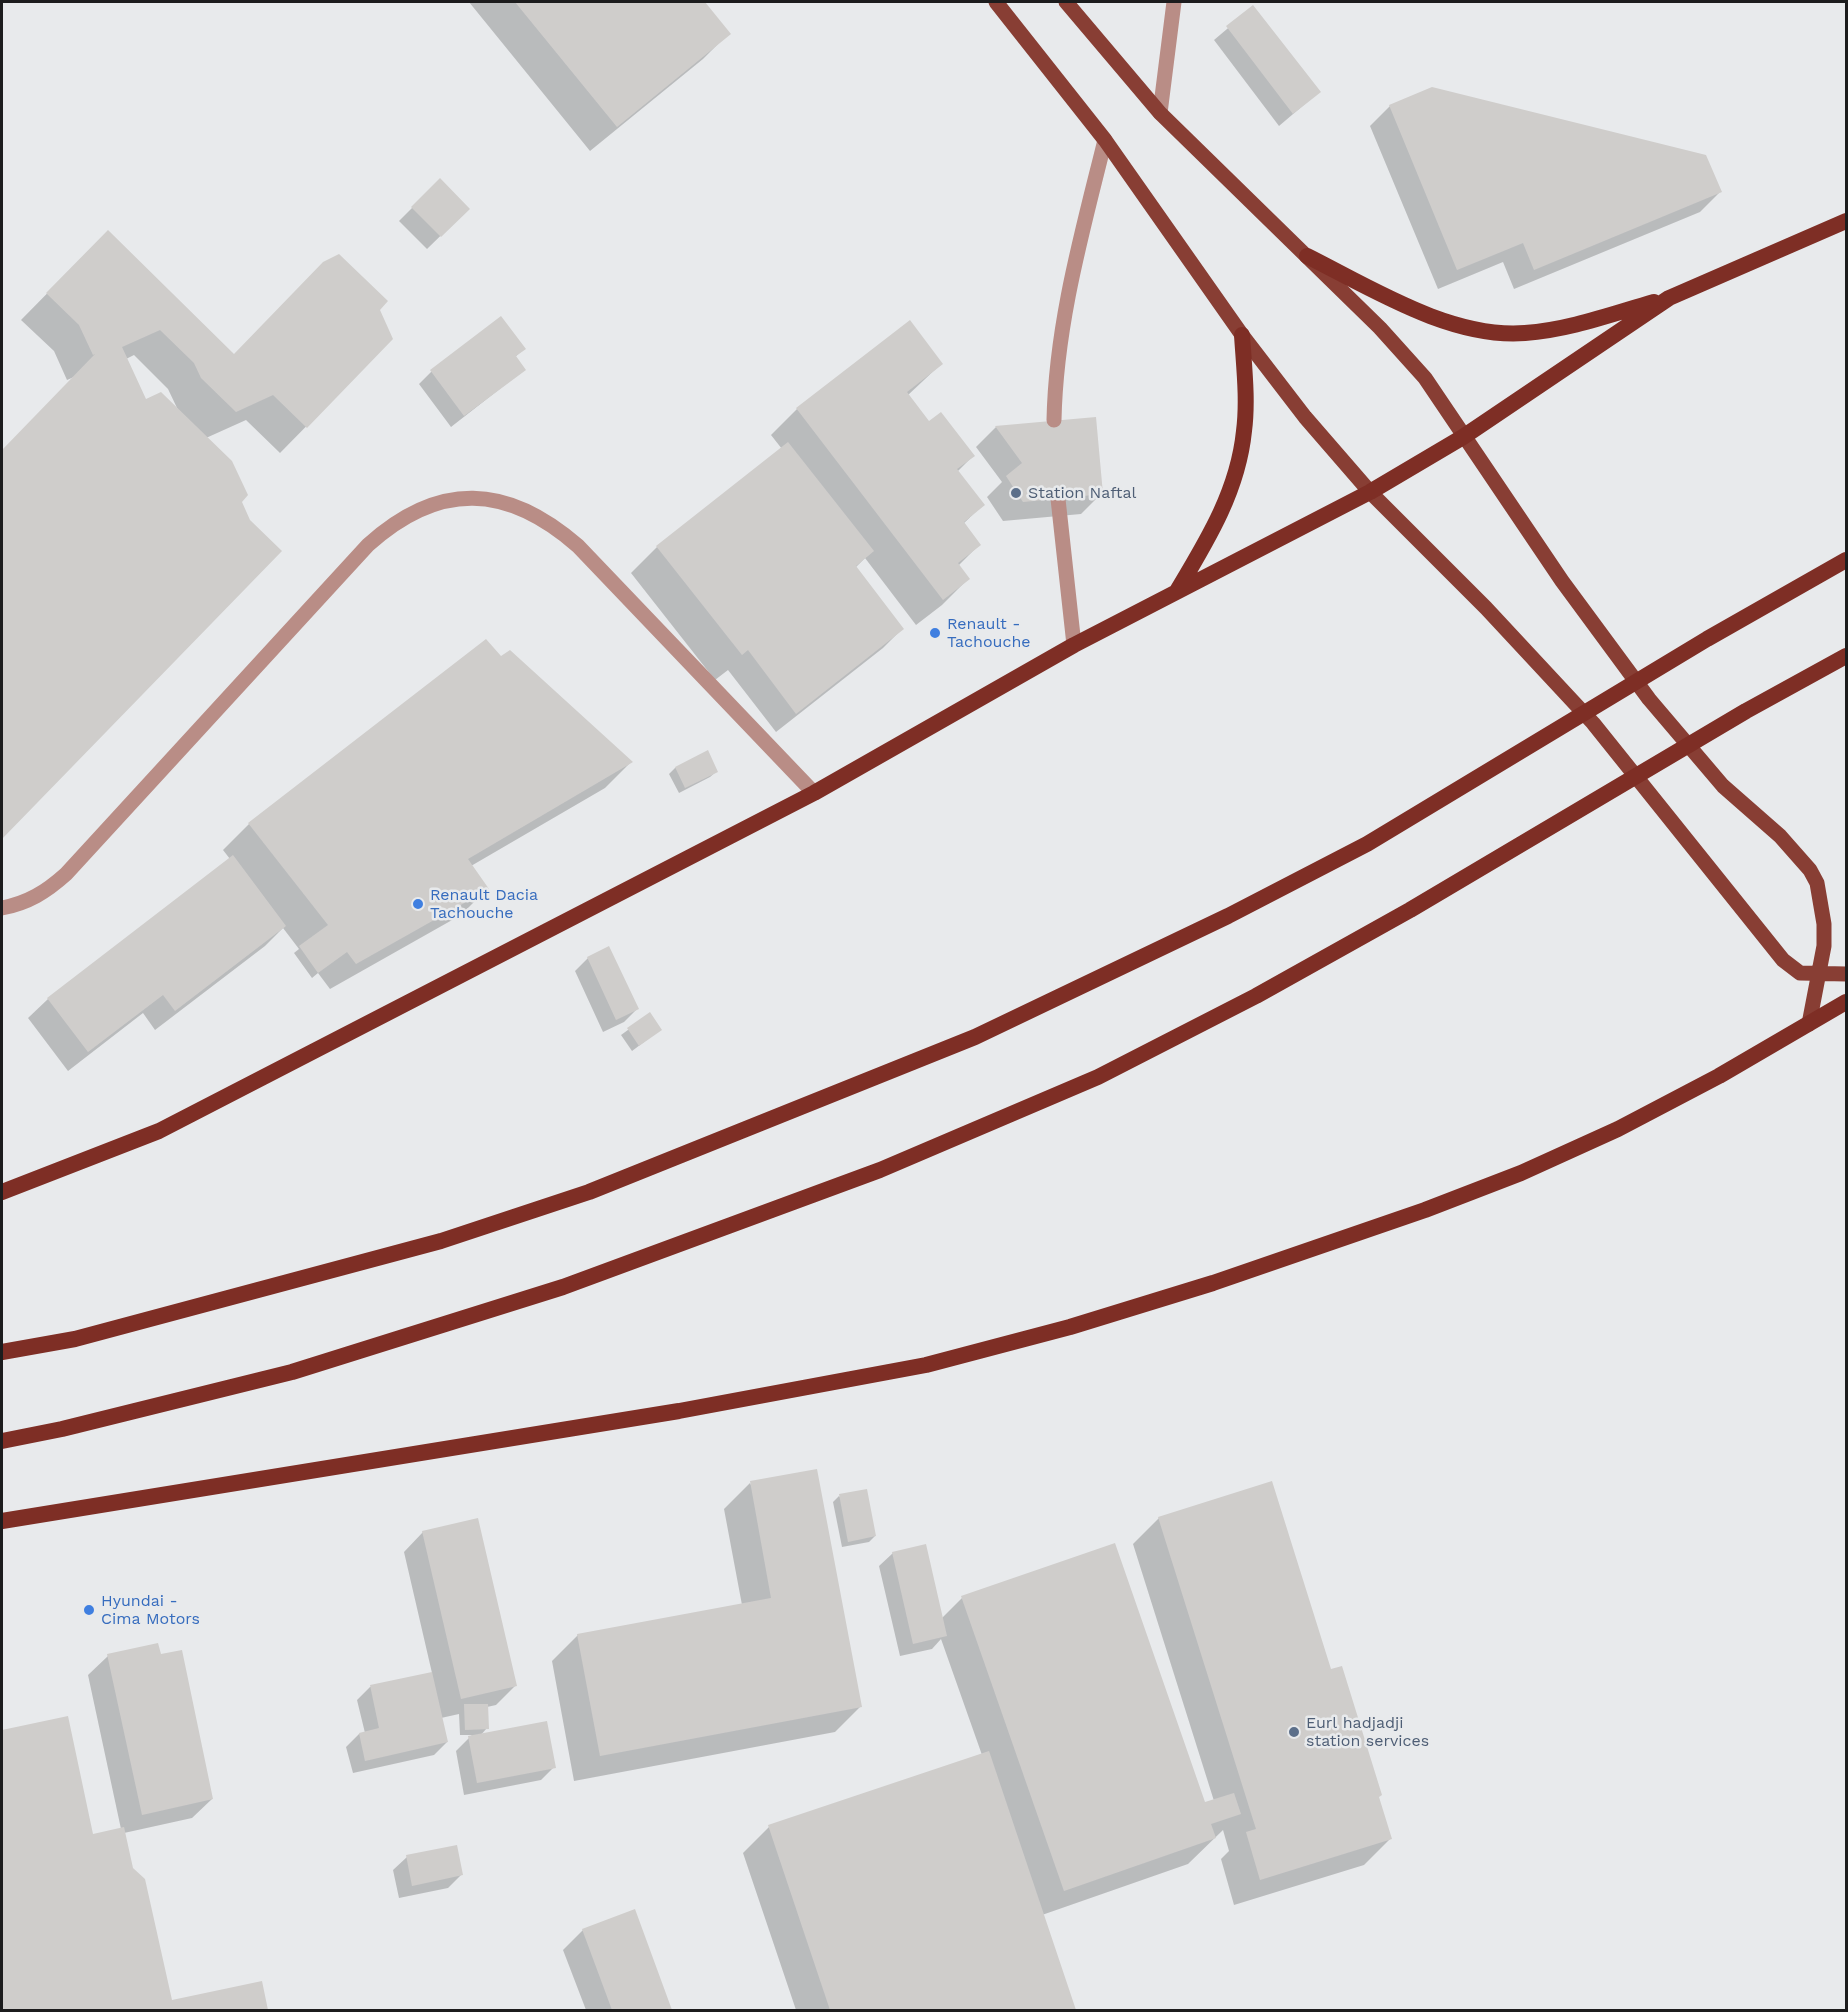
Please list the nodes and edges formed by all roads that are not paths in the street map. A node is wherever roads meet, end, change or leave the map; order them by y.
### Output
1 (996, 2) edge
2 (1066, 2) edge
3 (1174, 2) edge
4 (1160, 113) junction
5 (1105, 140) junction
6 (1846, 221) edge
7 (1307, 256) junction
8 (1670, 298) junction
9 (1242, 335) junction
10 (1054, 420) dead end
11 (1463, 437) junction
12 (1370, 492) junction
13 (1058, 499) dead end
14 (1846, 560) edge
15 (1177, 591) junction
16 (1074, 645) junction
17 (1846, 656) edge
18 (814, 793) junction
19 (2, 908) edge
20 (1846, 974) edge
21 (1818, 975) junction
22 (1846, 1002) edge
23 (1809, 1024) junction
24 (2, 1192) edge
25 (2, 1352) edge
26 (2, 1441) edge
27 (2, 1521) edge

1 - 5 main road
2 - 4 main road
3 - 4 street
4 - 7 main road
5 - 9 main road
5 - 10 street
6 - 8 highway
7 - 8 highway
7 - 11 main road
8 - 11 highway
9 - 12 main road
9 - 15 highway
11 - 12 highway
11 - 21 main road
12 - 15 highway
12 - 21 main road
13 - 16 street
14 - 25 highway
15 - 16 highway
16 - 18 highway
17 - 26 highway
18 - 19 street
18 - 24 highway
20 - 21 main road
21 - 23 main road
22 - 23 highway
23 - 27 highway

